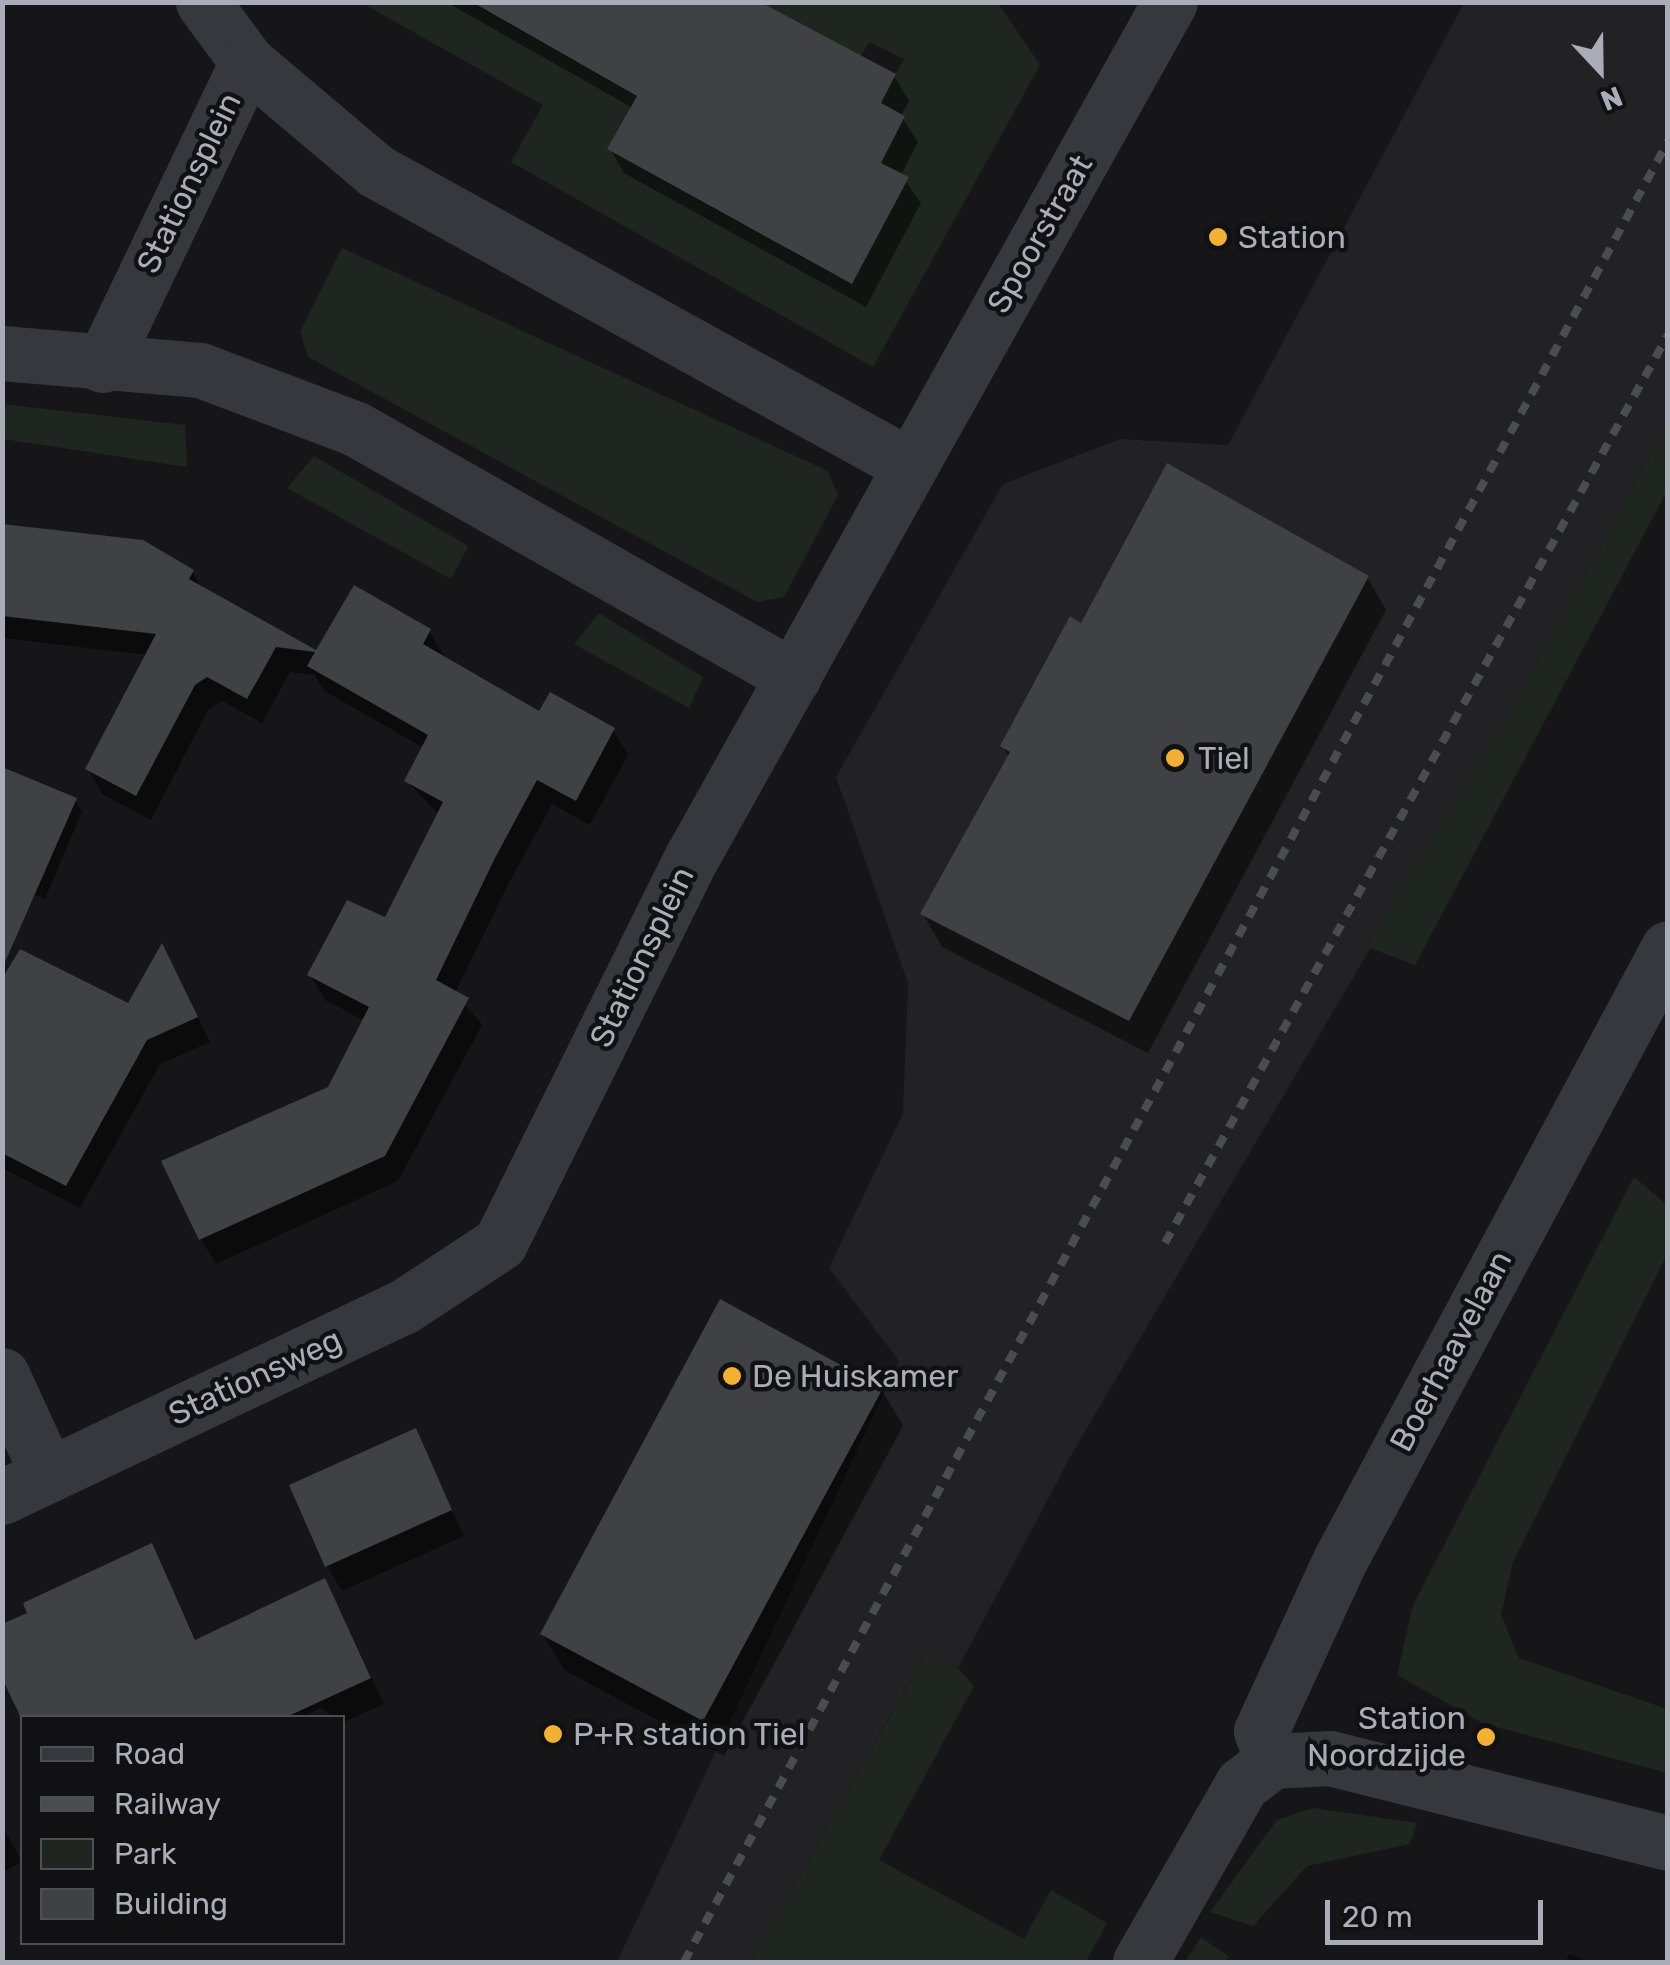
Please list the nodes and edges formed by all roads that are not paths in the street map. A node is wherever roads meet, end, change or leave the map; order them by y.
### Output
1 (203, 2) edge
2 (1170, 2) edge
3 (247, 62) junction
4 (2, 354) edge
5 (102, 365) junction
6 (907, 464) junction
7 (794, 676) junction
8 (1668, 948) edge
9 (500, 1243) joint
10 (2, 1375) edge
11 (25, 1486) edge
12 (1272, 1761) junction
13 (1668, 1843) edge
14 (1140, 1962) edge

1 - 3 street
2 - 6 street, Spoorstraat
3 - 5 street, Stationsplein
3 - 6 street, Stationsplein
4 - 5 street
5 - 7 street
6 - 7 street, Stationsplein
7 - 9 street, Stationsplein
8 - 12 street, Boerhaavelaan
9 - 11 street, Stationsweg
10 - 11 street
12 - 13 street
12 - 14 street

